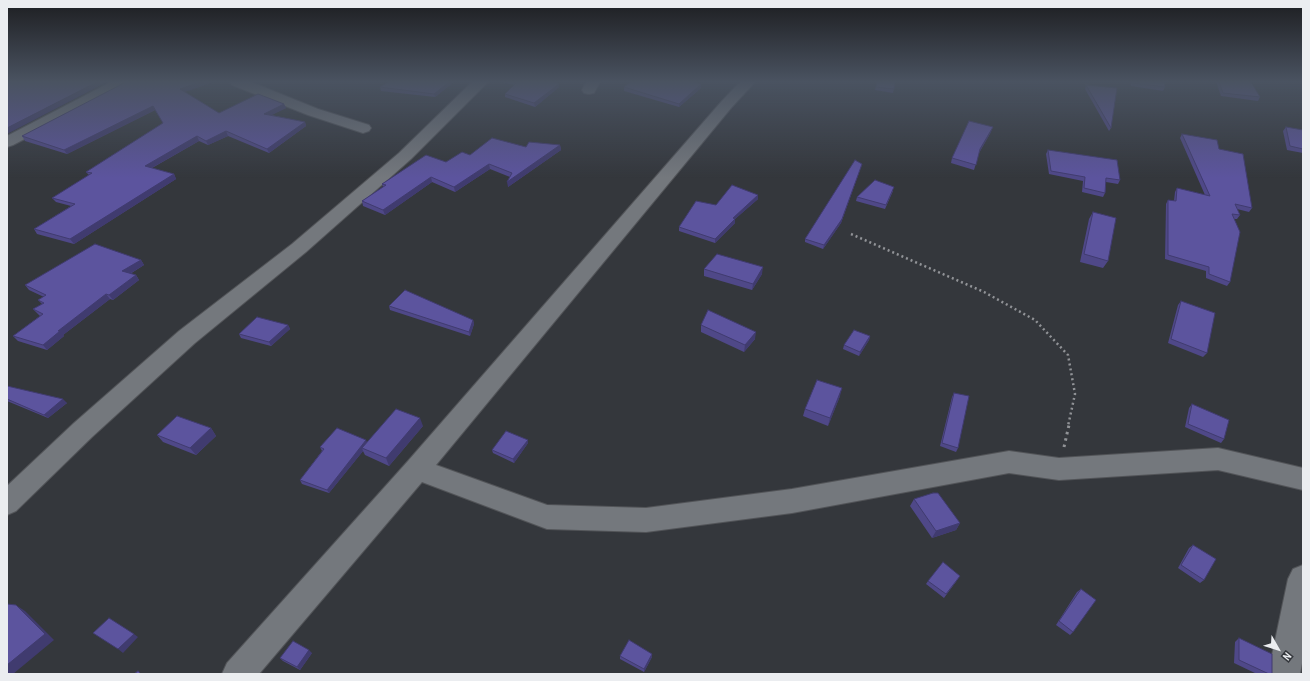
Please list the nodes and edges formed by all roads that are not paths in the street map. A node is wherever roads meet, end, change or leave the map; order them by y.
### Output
1 (62, 114) edge
2 (319, 114) edge
3 (448, 114) edge
4 (719, 114) edge
5 (363, 128) dead end
6 (7, 142) edge
7 (417, 469) junction
8 (1303, 479) edge
9 (7, 503) edge
10 (1303, 579) edge
11 (238, 674) edge
12 (1284, 674) edge

1 - 6 street
2 - 5 street
3 - 9 street
4 - 7 street
7 - 8 street
7 - 11 street
10 - 12 street

